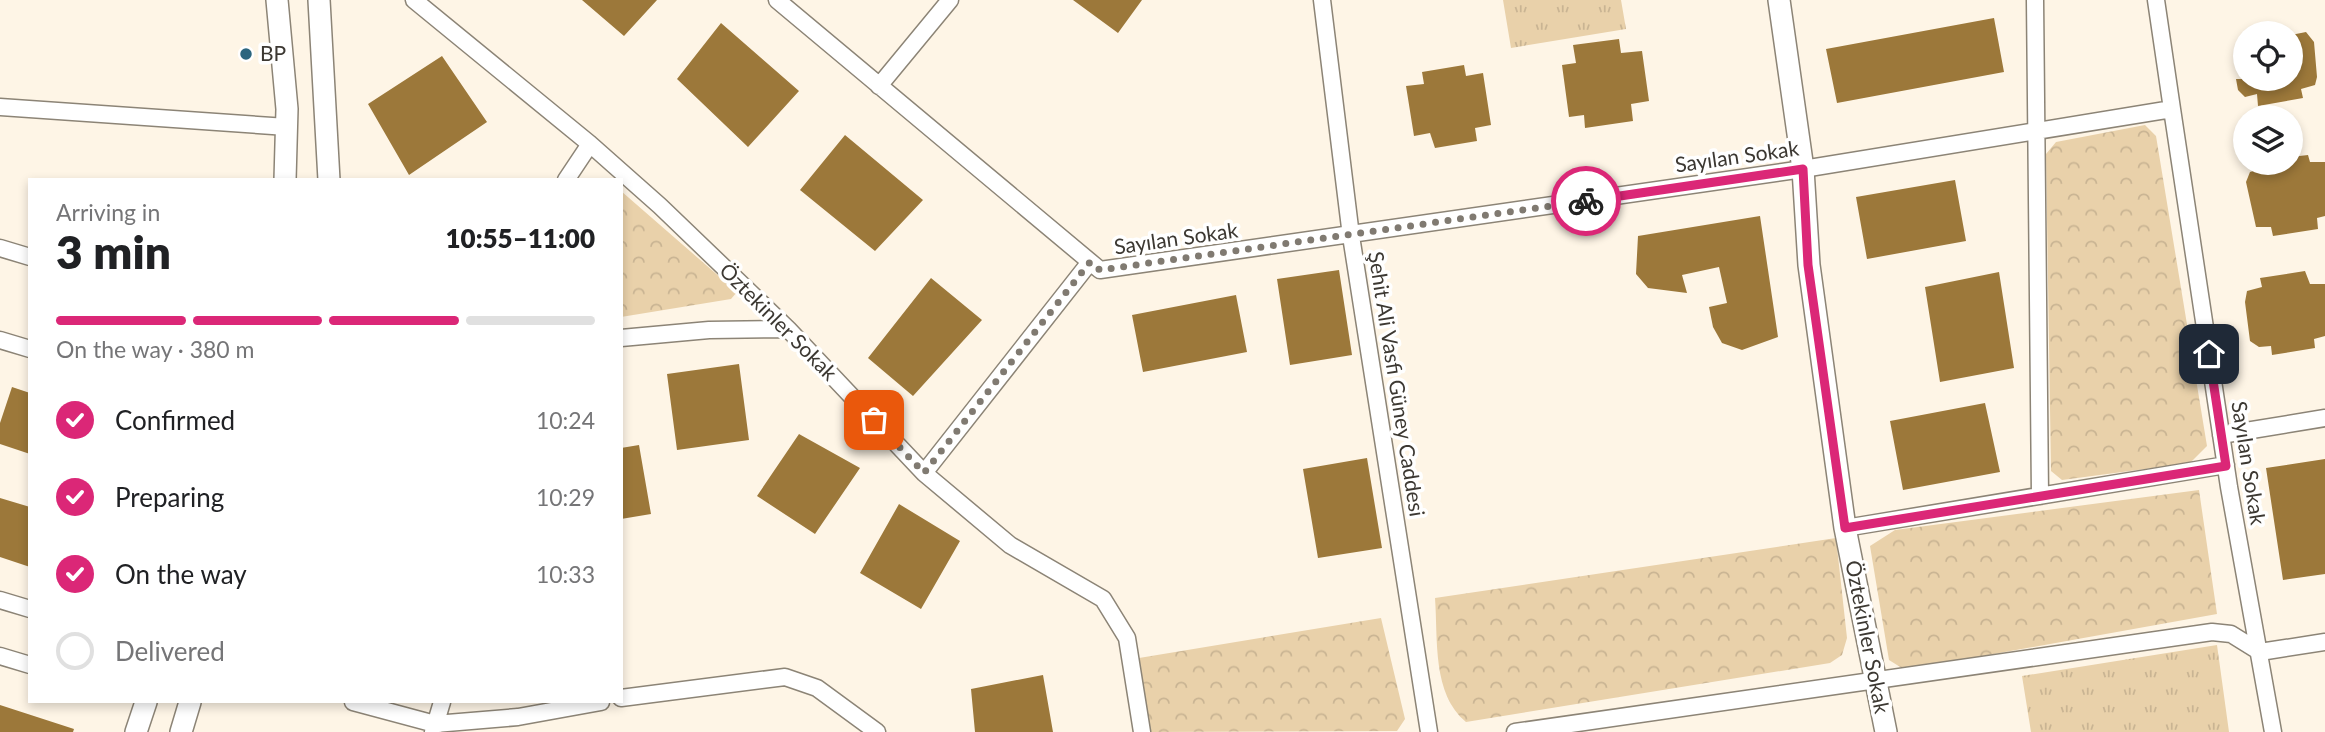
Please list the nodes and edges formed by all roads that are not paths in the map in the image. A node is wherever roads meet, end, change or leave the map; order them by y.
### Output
1 (276, 0) edge
2 (318, 0) edge
3 (414, 0) edge
4 (777, 0) edge
5 (950, 0) edge
6 (1322, 0) edge
7 (1779, 0) edge
8 (2035, 0) edge
9 (2156, 0) edge
10 (879, 86) junction
11 (0, 107) edge
12 (2172, 109) junction
13 (287, 127) junction
14 (2037, 131) junction
15 (590, 144) junction
16 (1803, 169) junction
17 (285, 178) edge
18 (329, 178) edge
19 (567, 178) edge
20 (1351, 236) junction
21 (0, 248) edge
22 (28, 256) edge
23 (1090, 262) junction
24 (788, 329) junction
25 (623, 338) edge
26 (0, 340) edge
27 (28, 348) edge
28 (2325, 418) edge
29 (2221, 435) junction
30 (2226, 466) junction
31 (924, 473) junction
32 (2040, 496) junction
33 (1845, 528) junction
34 (0, 600) edge
35 (28, 608) edge
36 (2325, 642) edge
37 (2260, 652) junction
38 (0, 656) edge
39 (28, 664) edge
40 (1878, 682) junction
41 (623, 698) edge
42 (146, 703) edge
43 (190, 703) edge
44 (356, 703) edge
45 (442, 703) edge
46 (595, 703) edge
47 (434, 728) edge
48 (136, 732) edge
49 (181, 732) edge
50 (877, 732) edge
51 (1142, 732) edge
52 (1429, 732) edge
53 (1515, 732) edge
54 (1886, 732) edge
55 (2273, 732) edge

1 - 13 street
2 - 18 street
3 - 15 street, Öztekinler Sokak
4 - 10 street, Sayılan Sokak
5 - 10 street
6 - 20 street, Şehit Ali Vasfi Güney Caddesi
7 - 16 street, Öztekinler Sokak
8 - 14 street
9 - 12 street
10 - 23 street, Sayılan Sokak
11 - 13 street
12 - 14 street, Sayılan Sokak
12 - 29 street, Sayılan Sokak
13 - 17 street
14 - 16 street, Sayılan Sokak
14 - 32 street
15 - 19 street
15 - 24 street, Öztekinler Sokak
16 - 20 street, Sayılan Sokak
16 - 33 street, Öztekinler Sokak
20 - 23 street, Sayılan Sokak
20 - 52 street, Şehit Ali Vasfi Güney Caddesi
21 - 22 street
23 - 31 street
24 - 25 street
24 - 31 street, Öztekinler Sokak
26 - 27 street
28 - 29 street
29 - 30 street, Sayılan Sokak
30 - 32 street
30 - 37 street, Sayılan Sokak
31 - 51 street, Öztekinler Sokak
32 - 33 street
33 - 40 street, Öztekinler Sokak
34 - 35 street
36 - 37 street
37 - 40 street
37 - 55 street, Sayılan Sokak
38 - 39 street
40 - 53 street
40 - 54 street, Öztekinler Sokak
41 - 50 street
42 - 48 street
43 - 49 street
44 - 47 street
45 - 47 street
46 - 47 street

